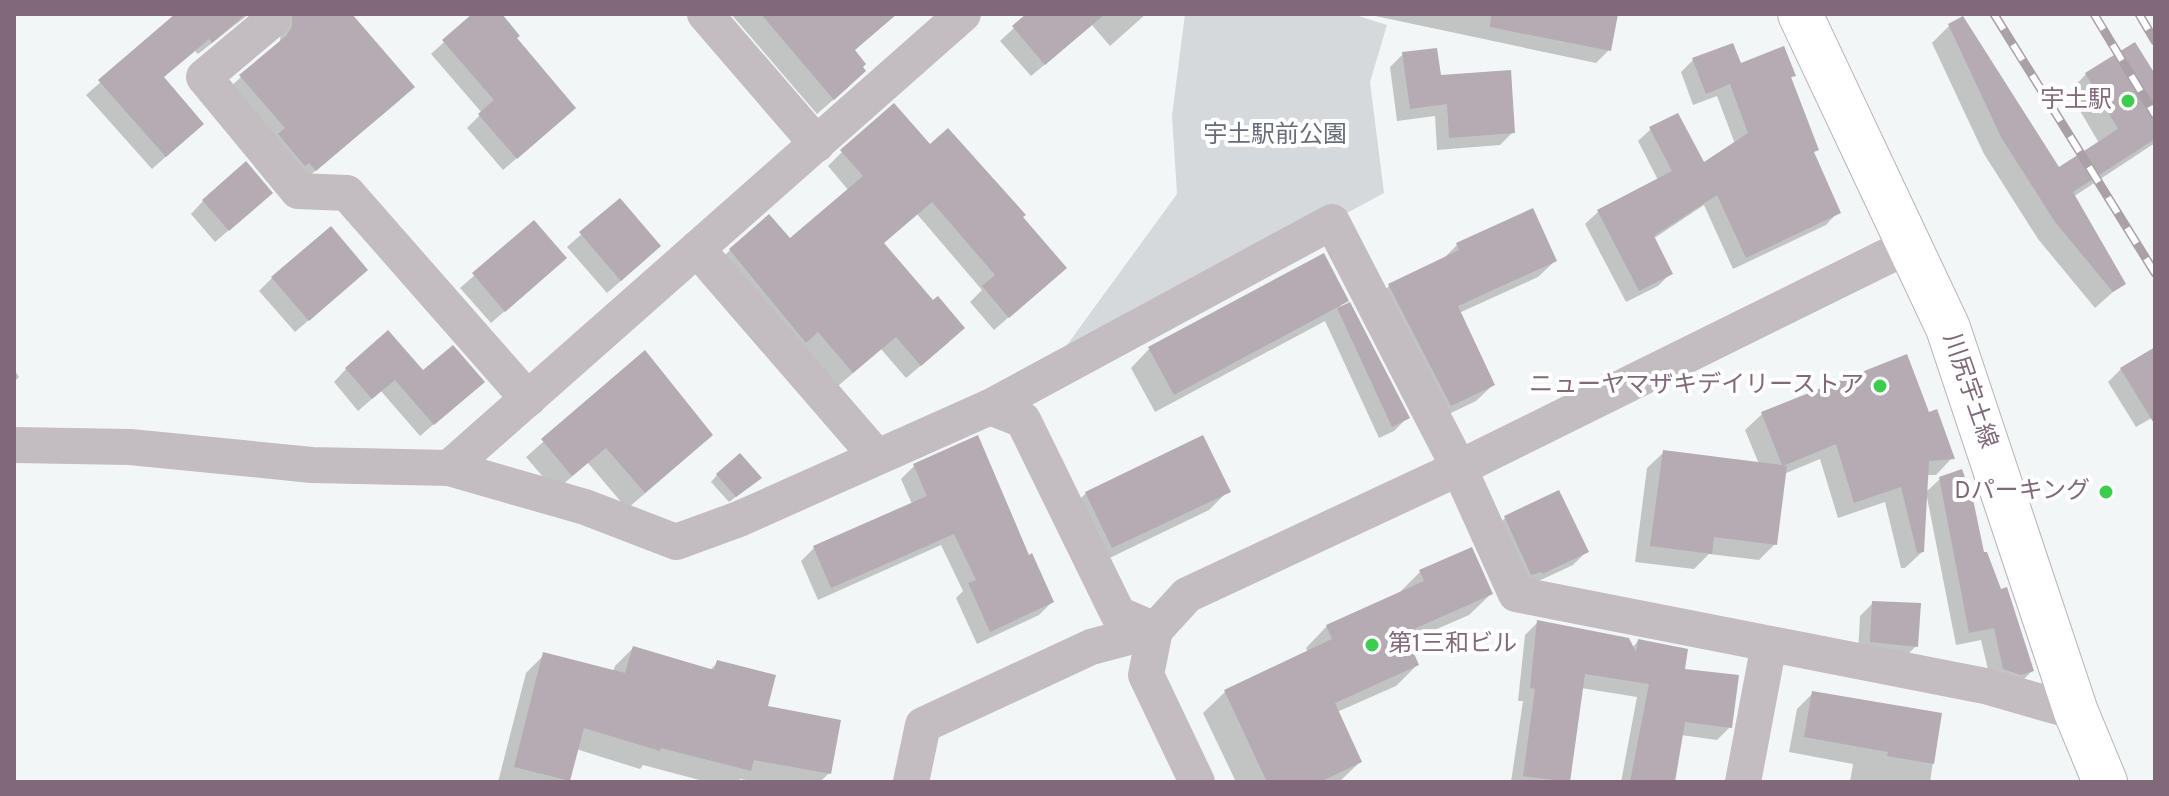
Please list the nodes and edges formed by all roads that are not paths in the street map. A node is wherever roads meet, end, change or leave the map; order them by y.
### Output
1 (705, 14) edge
2 (1800, 14) edge
3 (272, 20) dead end
4 (941, 21) edge
5 (817, 144) junction
6 (1908, 246) junction
7 (697, 249) junction
8 (528, 399) junction
9 (990, 407) junction
10 (14, 445) edge
11 (877, 457) junction
12 (449, 468) junction
13 (1459, 468) junction
14 (1155, 630) junction
15 (1769, 644) junction
16 (2076, 712) junction
17 (911, 782) edge
18 (1197, 782) edge
19 (1743, 782) edge
20 (2105, 782) edge

1 - 5 street
2 - 6 main road, 川尻宇土線
3 - 8 street
4 - 5 street
5 - 7 street
6 - 13 street
6 - 16 main road, 川尻宇土線
7 - 8 street
7 - 11 street
8 - 12 street
9 - 11 street
9 - 13 street
9 - 14 street
10 - 12 street
11 - 12 street
13 - 14 street
13 - 15 street
14 - 17 street
14 - 18 street
15 - 16 street
15 - 19 street
16 - 20 main road, 川尻宇土線

